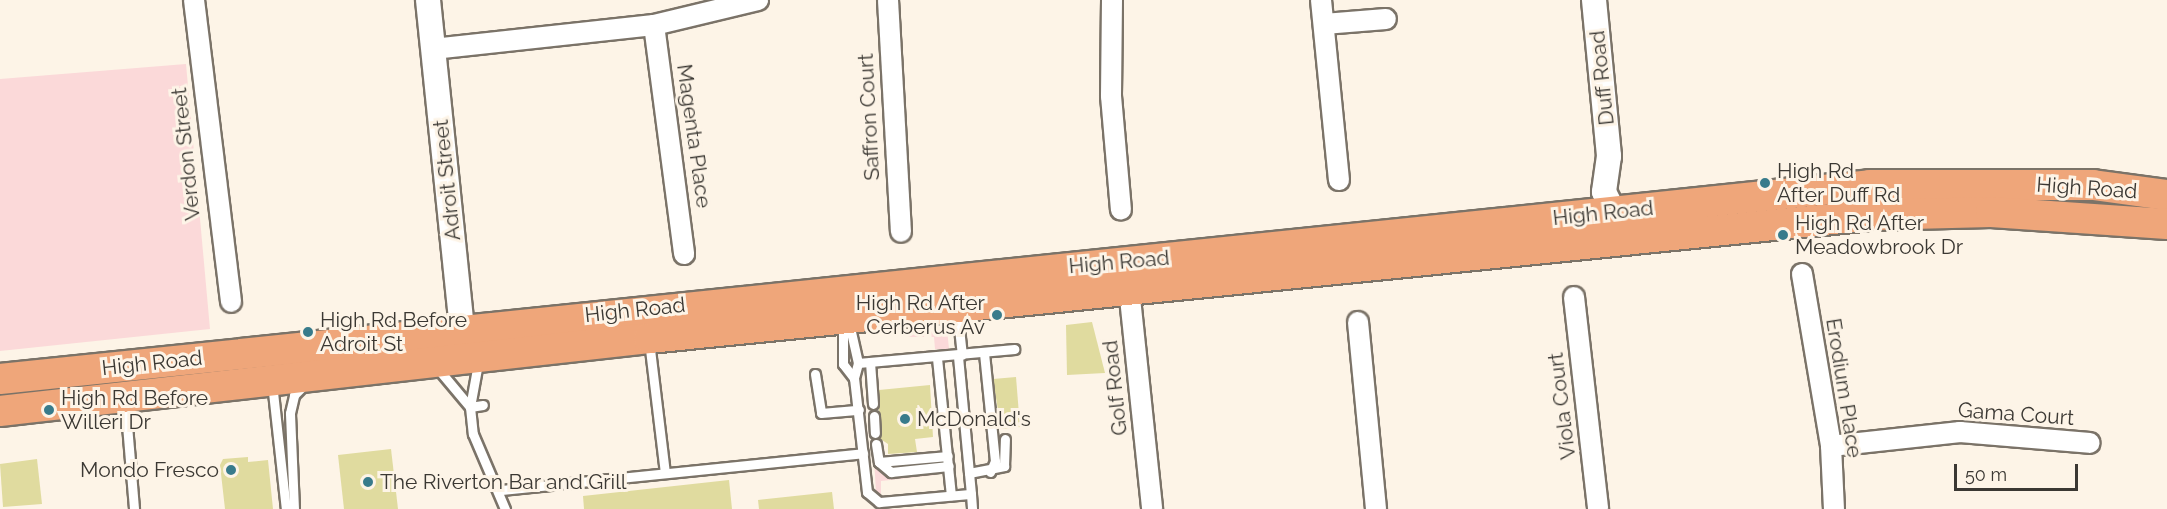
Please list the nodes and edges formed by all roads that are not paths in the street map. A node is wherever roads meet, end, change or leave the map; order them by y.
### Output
1 (194, 0) edge
2 (428, 0) edge
3 (444, 0) edge
4 (758, 0) edge
5 (888, 0) edge
6 (1112, 0) edge
7 (1321, 0) edge
8 (1594, 0) edge
9 (1386, 19) dead end
10 (1324, 24) junction
11 (654, 25) junction
12 (441, 48) junction
13 (1339, 180) dead end
14 (2167, 195) edge
15 (1121, 210) dead end
16 (1614, 212) junction
17 (2167, 224) edge
18 (901, 232) dead end
19 (1675, 234) junction
20 (1566, 245) junction
21 (684, 254) dead end
22 (1126, 261) junction
23 (1802, 274) dead end
24 (889, 284) junction
25 (1129, 292) junction
26 (1574, 297) dead end
27 (748, 298) junction
28 (231, 302) dead end
29 (957, 307) junction
30 (856, 308) junction
31 (1358, 322) dead end
32 (470, 327) junction
33 (649, 338) junction
34 (298, 345) junction
35 (1014, 349) dead end
36 (984, 352) junction
37 (960, 355) junction
38 (937, 358) junction
39 (472, 359) junction
40 (870, 362) junction
41 (858, 363) junction
42 (426, 364) junction
43 (72, 371) junction
44 (815, 374) dead end
45 (315, 375) junction
46 (854, 378) junction
47 (0, 379) edge
48 (271, 380) junction
49 (125, 395) junction
50 (483, 405) dead end
51 (859, 405) junction
52 (470, 406) junction
53 (0, 411) edge
54 (874, 416) dead end
55 (875, 433) dead end
56 (1005, 439) dead end
57 (2090, 443) dead end
58 (876, 444) dead end
59 (1831, 446) junction
60 (863, 453) junction
61 (948, 461) junction
62 (990, 472) junction
63 (665, 473) junction
64 (969, 473) junction
65 (501, 490) junction
66 (970, 494) junction
67 (951, 495) junction
68 (134, 509) edge
69 (286, 509) edge
70 (294, 509) edge
71 (505, 509) edge
72 (972, 509) edge
73 (1152, 509) edge
74 (1376, 509) edge
75 (1598, 509) edge
76 (1834, 509) edge

1 - 28 street, Verdon Street
2 - 12 street, Adroit Street
3 - 12 street, Adroit Street
4 - 11 street
5 - 18 street, Saffron Court
6 - 15 street
7 - 10 street
8 - 16 street, Duff Road
9 - 10 street
10 - 13 street
11 - 12 street
11 - 21 street, Magenta Place
12 - 32 street, Adroit Street
14 - 16 main road, High Road
16 - 19 street
16 - 20 street
16 - 22 main road, High Road
17 - 19 main road, High Road
19 - 20 main road, High Road
20 - 25 main road, High Road
22 - 24 main road, High Road
22 - 25 street, Golf Road
23 - 59 street, Erodium Place
24 - 27 main road, High Road
24 - 30 lane
25 - 29 main road, High Road
25 - 73 street, Golf Road
26 - 75 street, Viola Court
27 - 30 lane
27 - 32 main road, High Road
29 - 30 main road, High Road
29 - 37 lane
30 - 33 main road, High Road
30 - 41 lane
30 - 46 lane
31 - 74 street
32 - 34 main road, High Road
32 - 39 street, Adroit Street
33 - 39 main road, High Road
33 - 63 lane
34 - 43 main road, High Road
34 - 48 lane
35 - 36 lane
36 - 37 lane
36 - 62 lane
37 - 38 lane
37 - 64 lane
38 - 40 lane
38 - 61 lane
39 - 42 main road, High Road
39 - 52 lane
40 - 41 lane
40 - 51 lane
41 - 46 lane
42 - 45 main road, High Road
42 - 52 lane
43 - 47 main road, High Road
43 - 49 lane, High Road
44 - 51 lane
45 - 48 main road, High Road
45 - 70 lane
46 - 51 lane
48 - 49 main road, High Road
48 - 69 lane
49 - 53 main road, High Road
49 - 68 lane
50 - 52 lane
51 - 60 lane
52 - 65 lane
54 - 55 lane
56 - 62 lane
57 - 59 street, Gama Court
58 - 61 lane
59 - 76 street, Erodium Place
60 - 63 lane
60 - 67 lane
61 - 67 lane
62 - 64 lane
63 - 65 lane
64 - 66 lane
65 - 71 lane
66 - 67 lane
66 - 72 lane

